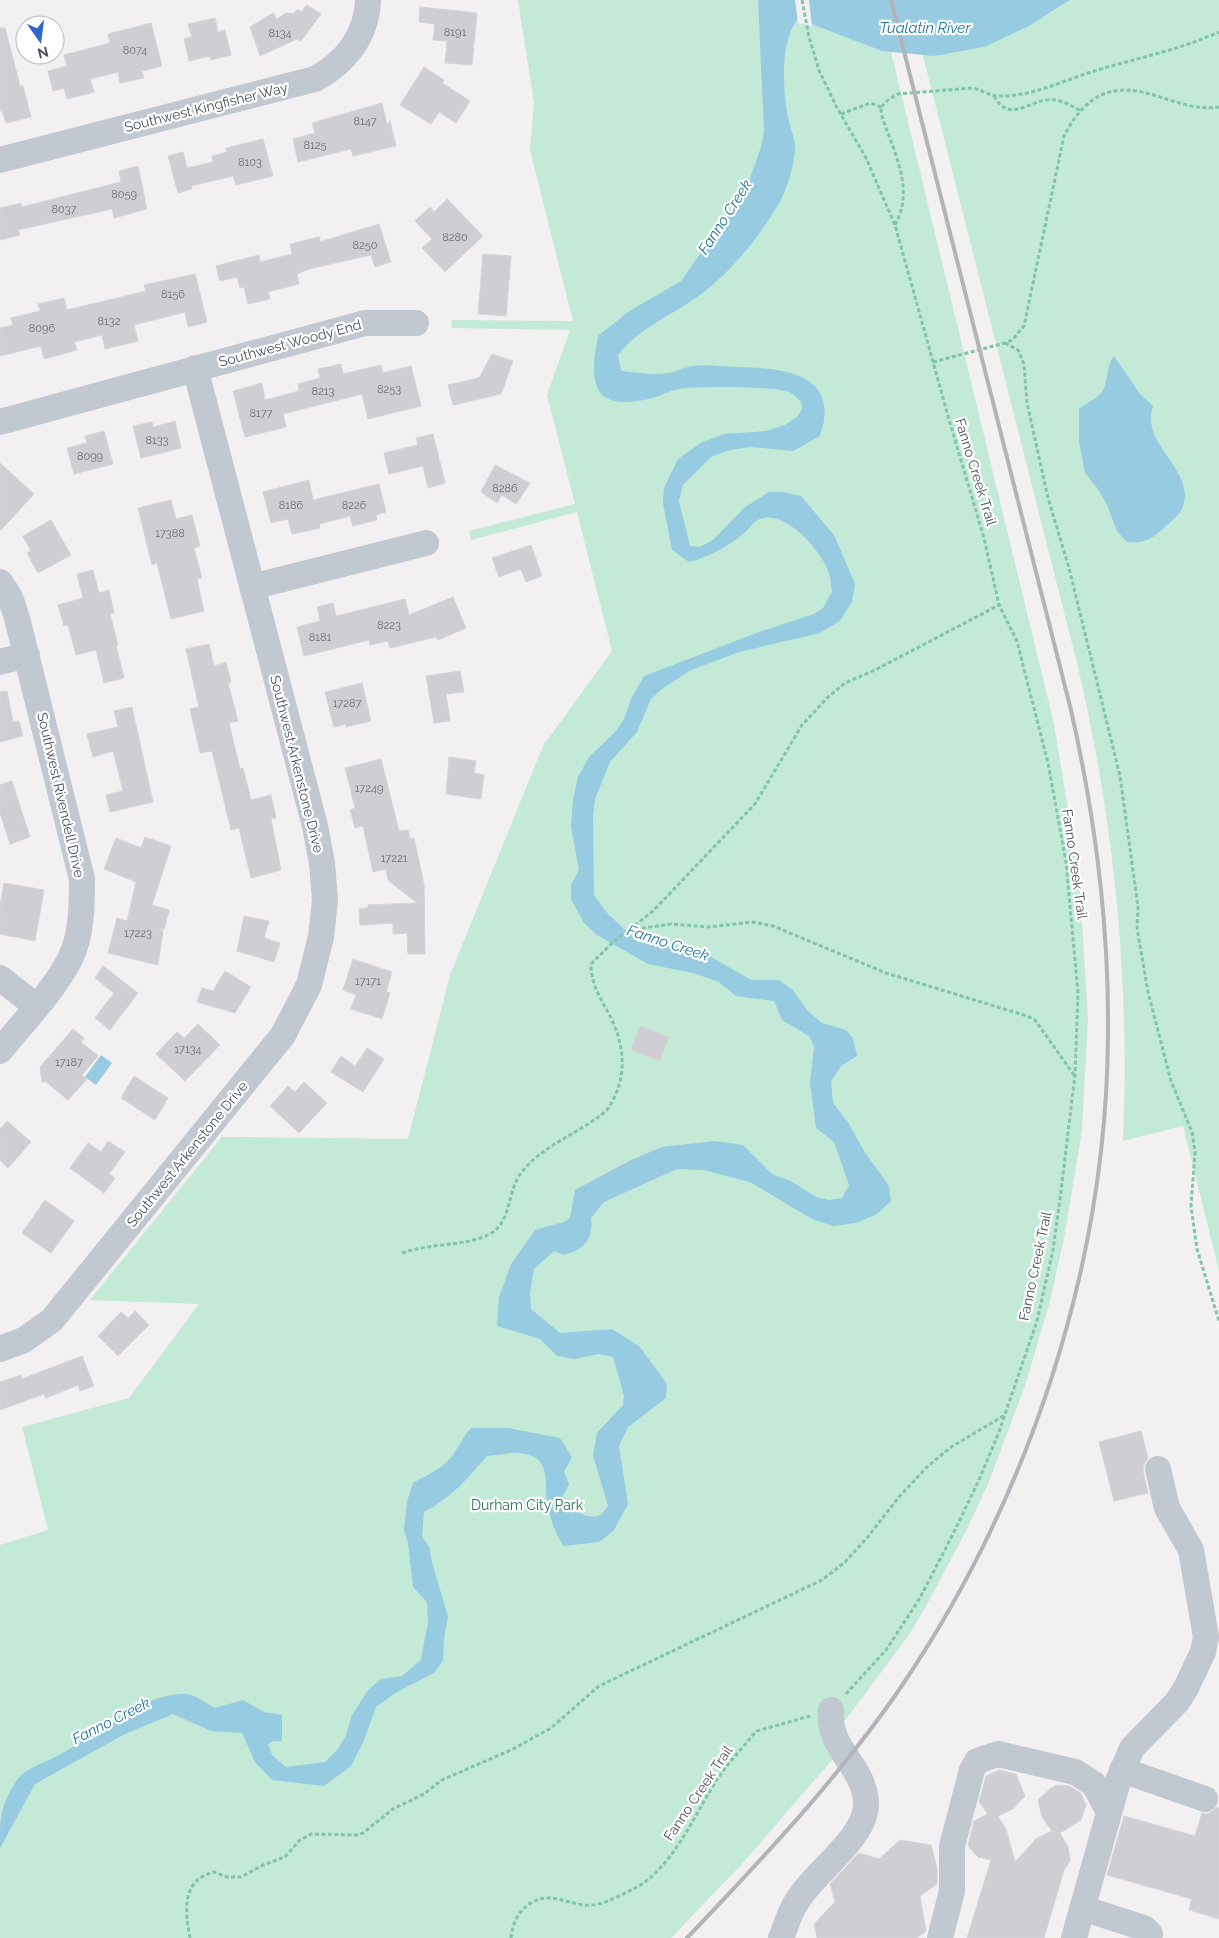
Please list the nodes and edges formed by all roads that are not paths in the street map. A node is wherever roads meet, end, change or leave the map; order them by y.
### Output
1 (368, 0) edge
2 (0, 160) edge
3 (416, 323) dead end
4 (195, 368) junction
5 (0, 422) edge
6 (426, 543) dead end
7 (0, 582) edge
8 (252, 587) junction
9 (27, 655) junction
10 (0, 662) edge
11 (0, 978) edge
12 (36, 1006) junction
13 (0, 1051) edge
14 (0, 1349) edge
15 (1158, 1469) dead end
16 (831, 1710) road end
17 (1122, 1770) junction
18 (1205, 1799) dead end
19 (1109, 1812) junction
20 (1082, 1908) junction
21 (781, 1938) edge
22 (940, 1938) edge
23 (1074, 1938) edge
24 (1149, 1938) edge

1 - 2 street, Southwest Kingfisher Way
3 - 4 street, Southwest Woody End
4 - 5 street, Southwest Woody End
4 - 8 street, Southwest Arkenstone Drive
6 - 8 street
7 - 9 street, Southwest Rivendell Drive
8 - 14 street, Southwest Arkenstone Drive
9 - 10 street
9 - 12 street, Southwest Rivendell Drive
11 - 12 street
12 - 13 street, Southwest Rivendell Drive
15 - 17 street
16 - 21 street
17 - 18 street
17 - 19 street
19 - 20 street
19 - 22 street
20 - 23 street
20 - 24 street

